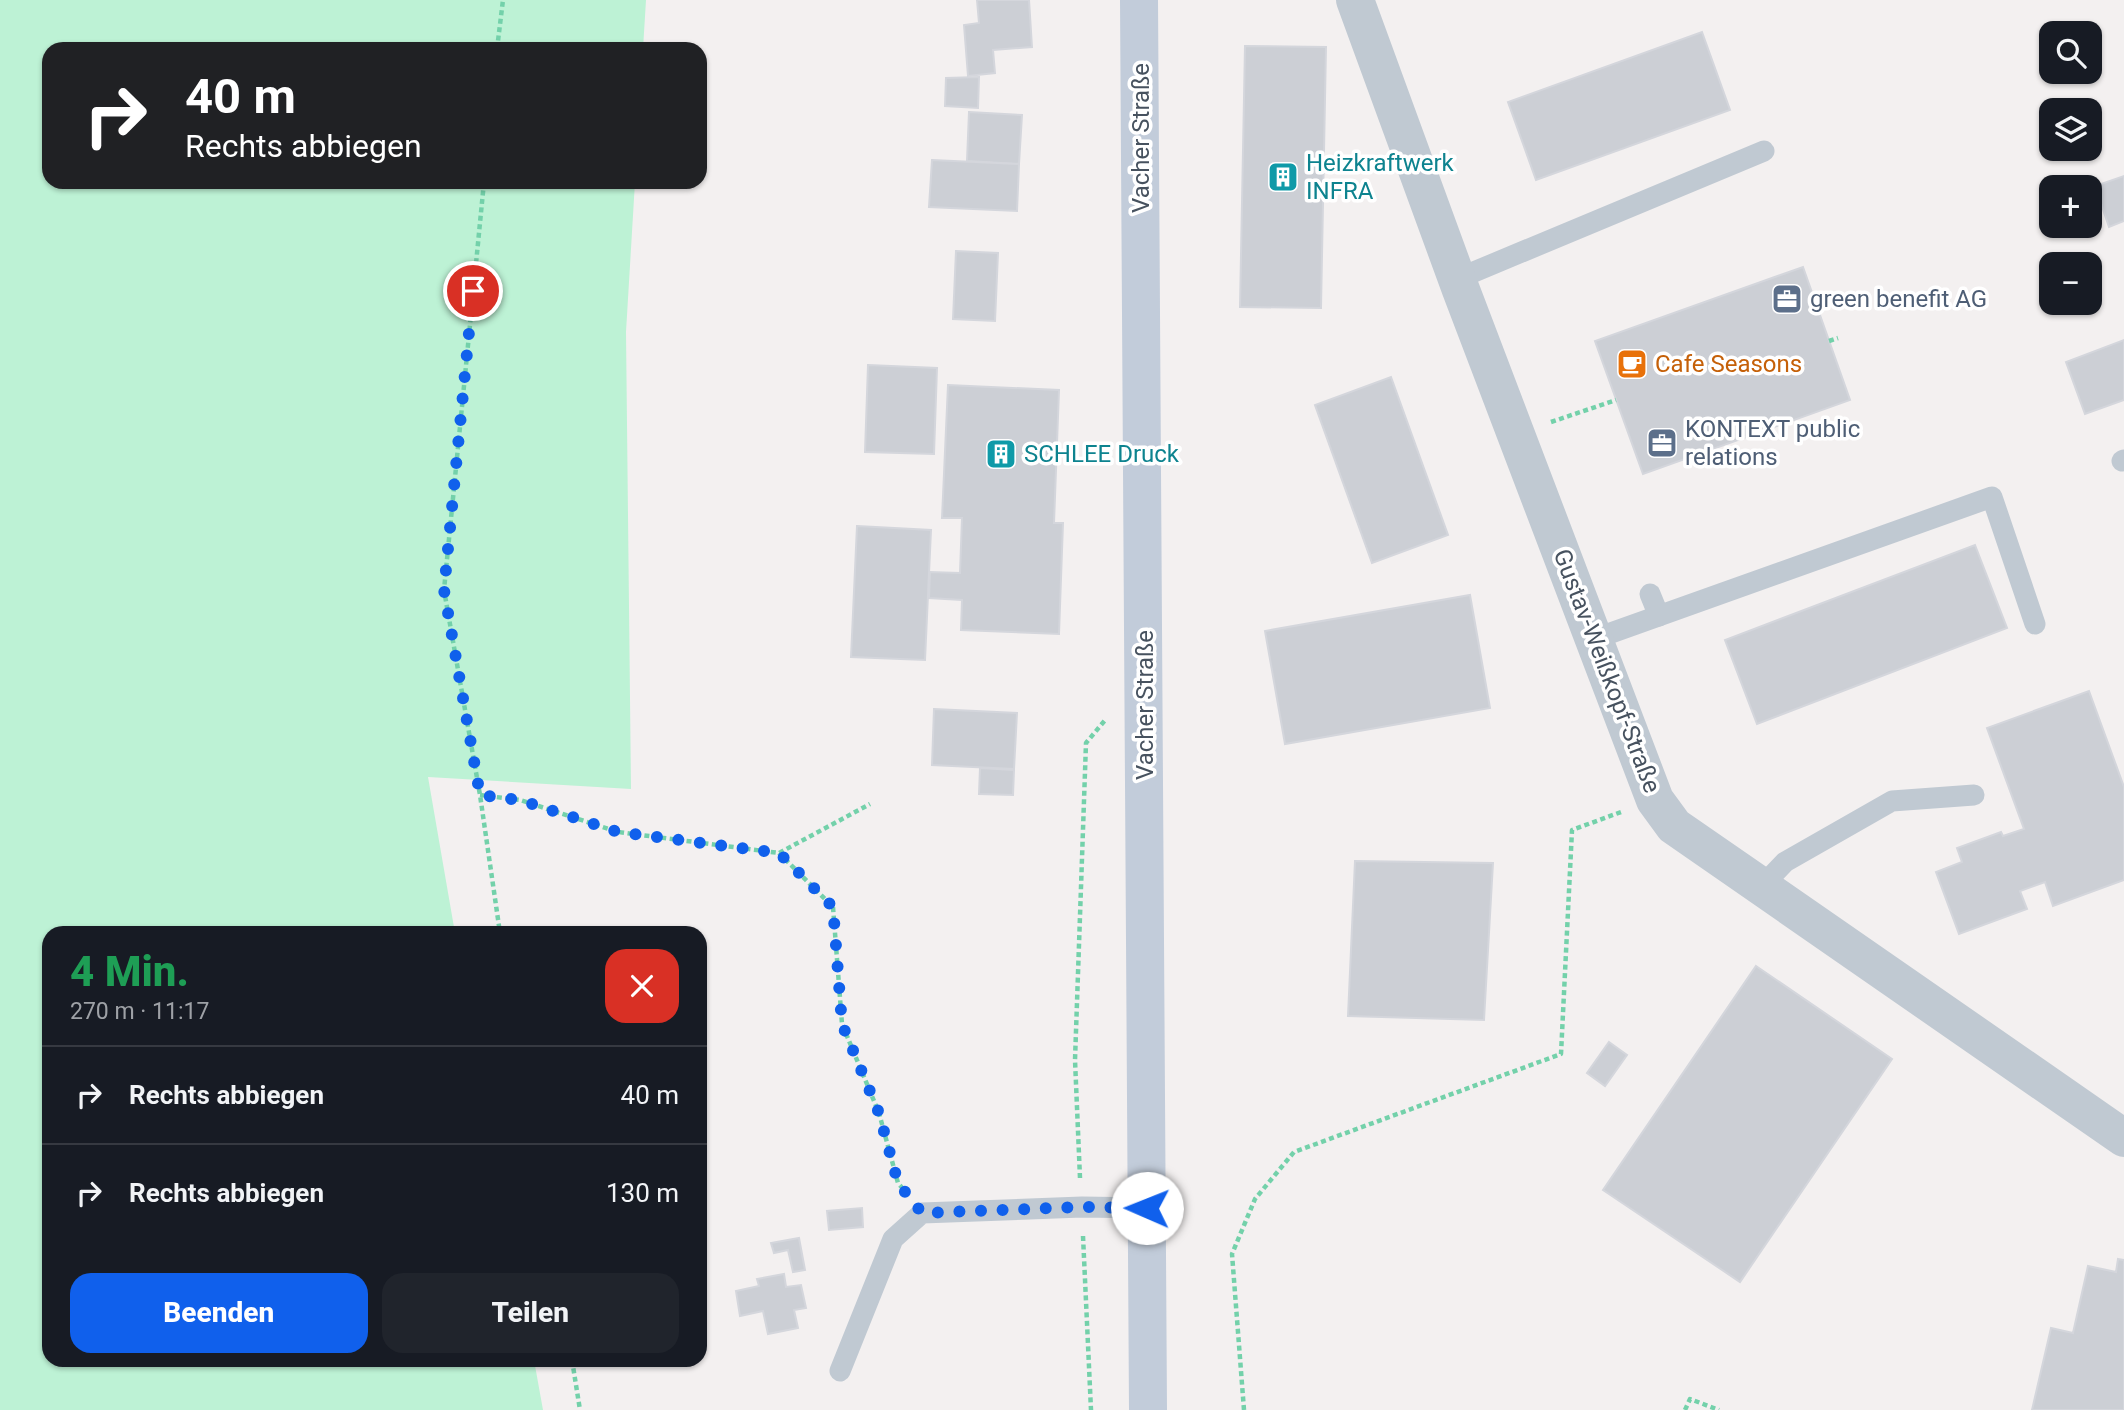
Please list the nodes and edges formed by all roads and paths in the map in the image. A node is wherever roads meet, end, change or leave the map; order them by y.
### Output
1 (503, 0) edge
2 (1139, 0) edge
3 (1355, 0) edge
4 (498, 42) edge
5 (1764, 151) dead end
6 (483, 189) edge
7 (1457, 279) junction
8 (1838, 338) dead end
9 (1829, 341) dead end
10 (1616, 400) dead end
11 (1516, 434) junction
12 (1650, 594) dead end
13 (1659, 616) junction
14 (2035, 624) dead end
15 (1594, 639) junction
16 (1145, 674) junction
17 (480, 795) junction
18 (1974, 795) dead end
19 (1655, 800) junction
20 (870, 804) dead end
21 (779, 853) junction
22 (1762, 887) junction
23 (499, 926) edge
24 (2124, 1138) edge
25 (1082, 1207) junction
26 (1147, 1208) junction
27 (922, 1213) junction
28 (573, 1367) edge
29 (840, 1371) dead end
30 (580, 1410) edge
31 (1091, 1410) edge
32 (1148, 1410) edge
33 (1244, 1410) edge
34 (1685, 1410) edge
35 (1719, 1410) edge

1 - 4 path
2 - 16 street, Vacher Straße
3 - 7 street, Gustav-Weißkopf-Straße
5 - 7 lane
6 - 17 path
7 - 11 street, Gustav-Weißkopf-Straße
8 - 9 path
10 - 11 path
11 - 15 street, Gustav-Weißkopf-Straße
12 - 13 lane
13 - 14 lane
13 - 15 lane
15 - 19 street, Gustav-Weißkopf-Straße
16 - 25 path
16 - 26 street, Vacher Straße
17 - 21 path
17 - 23 path
18 - 22 lane
19 - 22 street, Gustav-Weißkopf-Straße
19 - 33 path
20 - 21 path
21 - 27 path
22 - 24 street, Gustav-Weißkopf-Straße
25 - 26 lane
25 - 27 lane
25 - 31 path
26 - 32 street, Vacher Straße
27 - 29 lane
28 - 30 path
34 - 35 path

